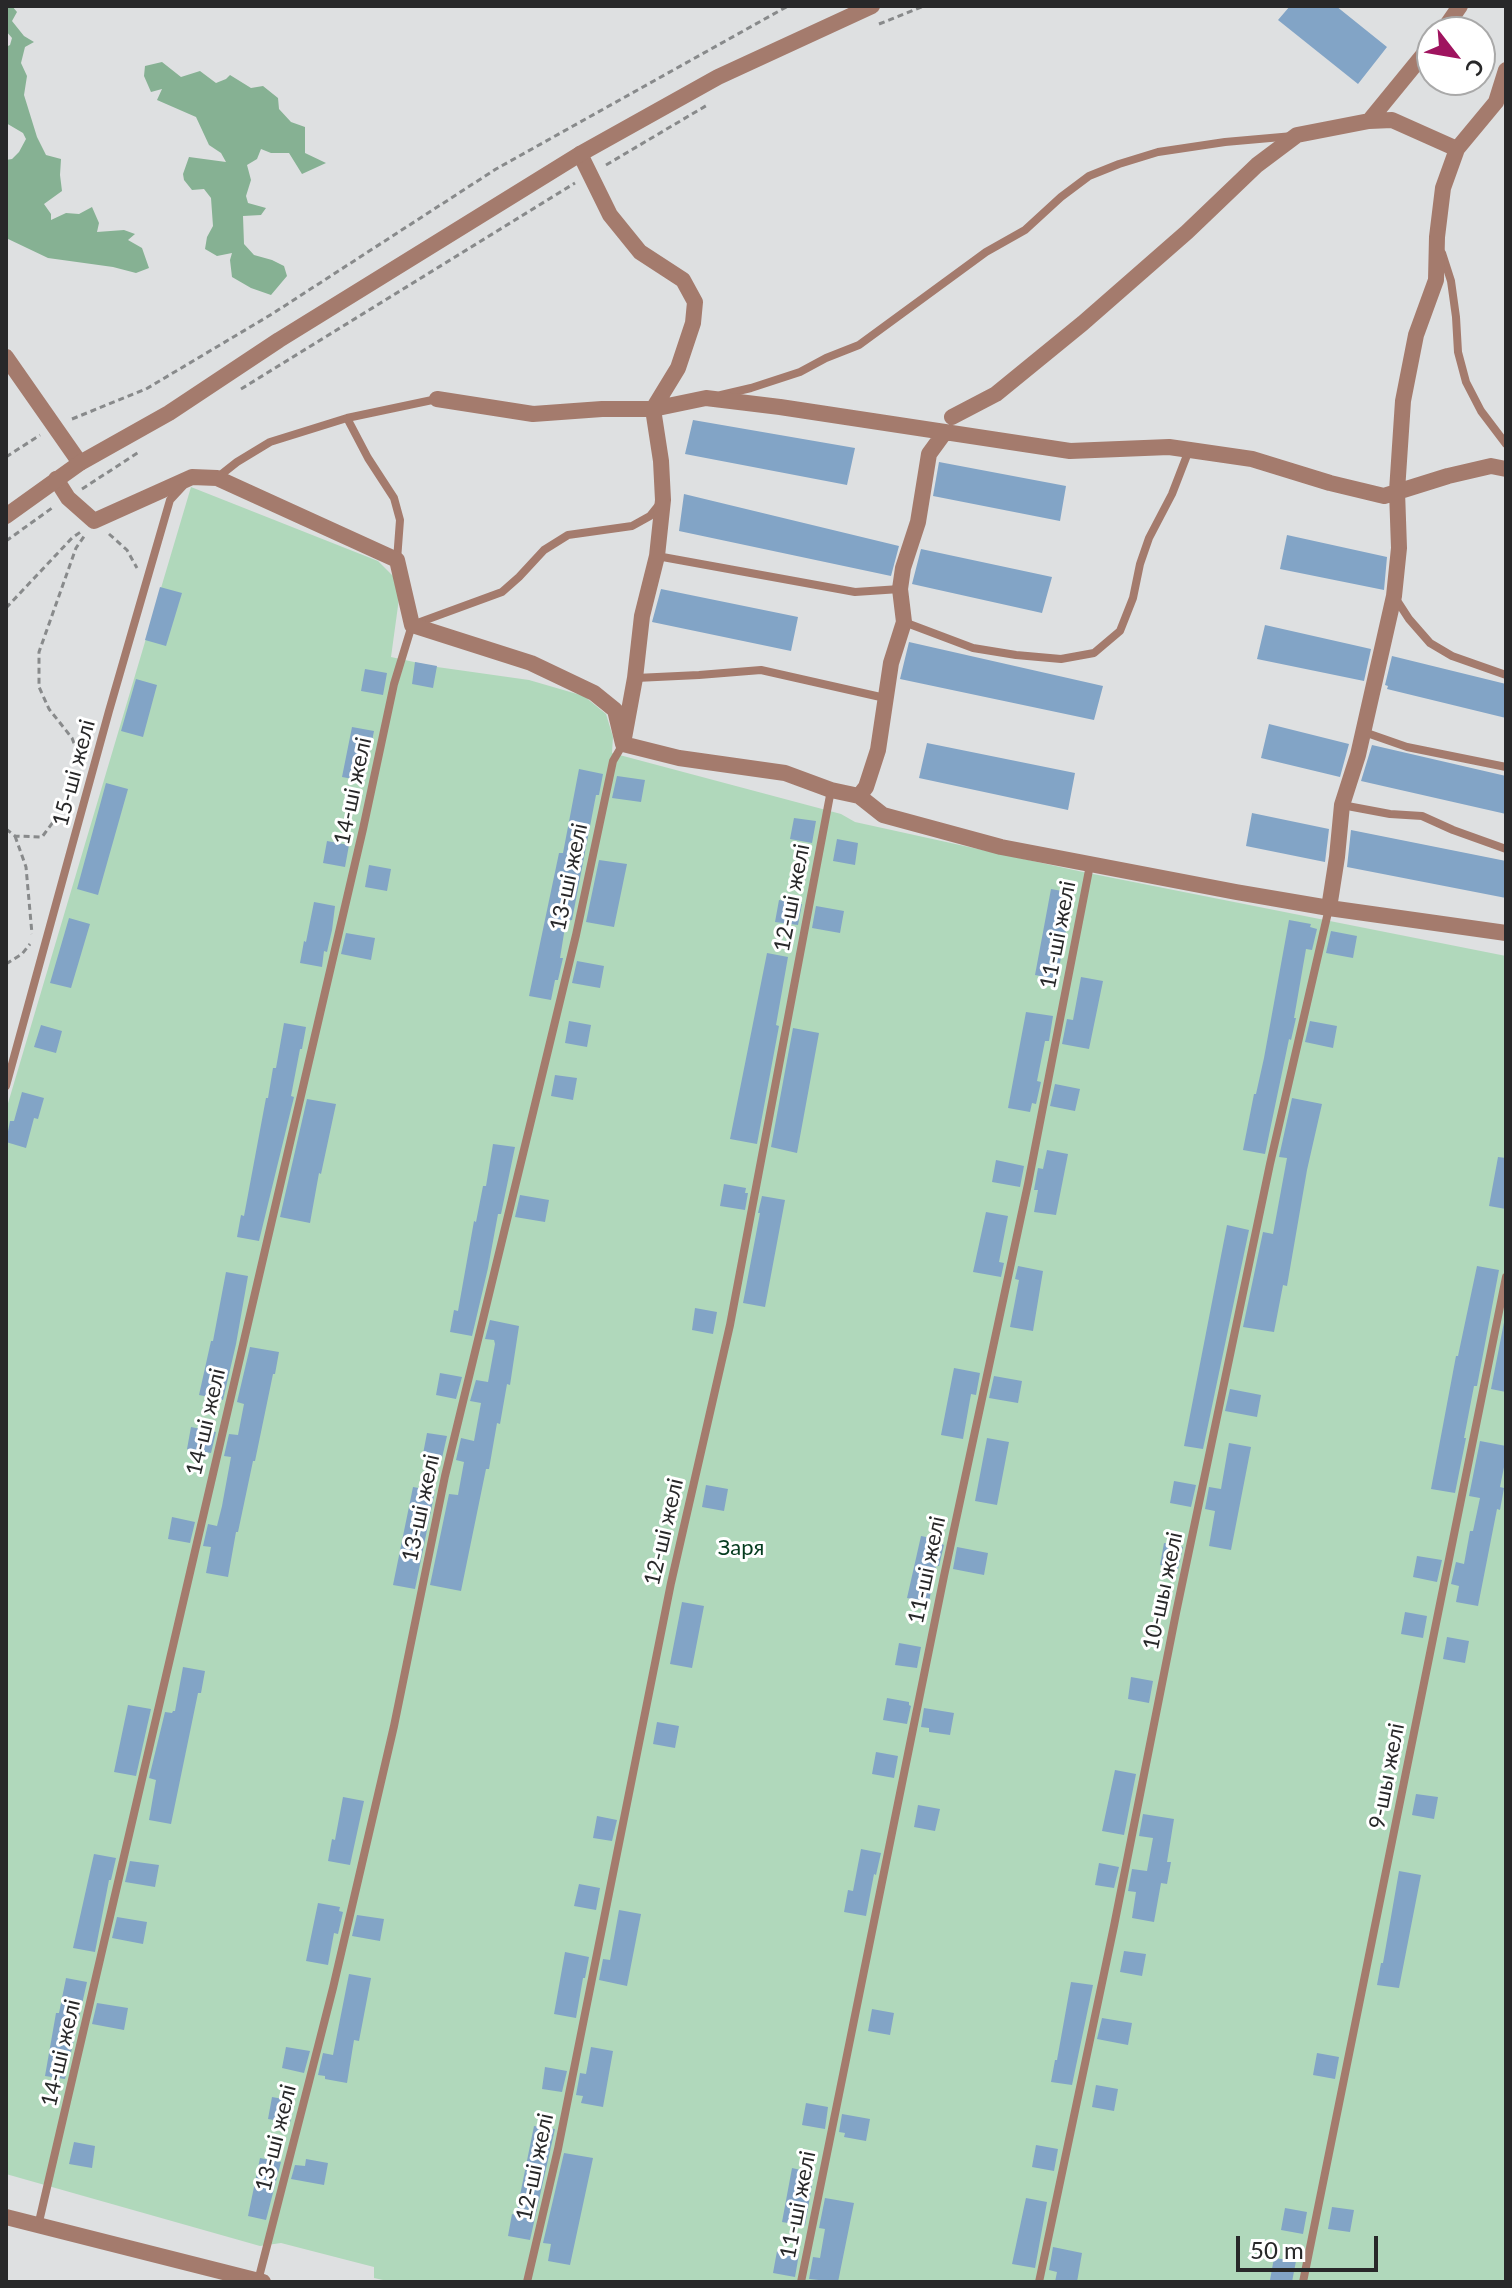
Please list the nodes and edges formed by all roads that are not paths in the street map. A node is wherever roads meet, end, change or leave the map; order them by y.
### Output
1 (872, 6) edge
2 (1416, 64) edge
3 (1506, 70) edge
4 (1369, 121) junction
5 (1297, 135) junction
6 (1457, 149) junction
7 (580, 154) junction
8 (1437, 237) junction
9 (6, 357) edge
10 (706, 398) junction
11 (437, 399) joint
12 (653, 409) junction
13 (347, 418) junction
14 (949, 425) junction
15 (1506, 444) edge
16 (1190, 450) junction
17 (80, 463) junction
18 (1506, 469) edge
19 (192, 477) junction
20 (217, 478) junction
21 (56, 479) junction
22 (1397, 491) junction
23 (663, 500) junction
24 (6, 516) edge
25 (657, 556) junction
26 (397, 560) junction
27 (900, 589) junction
28 (1394, 596) junction
29 (904, 622) junction
30 (412, 625) junction
31 (1506, 675) edge
32 (635, 678) junction
33 (885, 698) junction
34 (1363, 731) junction
35 (623, 744) junction
36 (1506, 767) edge
37 (831, 790) junction
38 (859, 796) junction
39 (1342, 805) junction
40 (1506, 849) edge
41 (1090, 865) junction
42 (1329, 908) junction
43 (1506, 933) edge
44 (6, 1086) edge
45 (1506, 1277) edge
46 (6, 2217) edge
47 (38, 2227) junction
48 (260, 2281) edge
49 (527, 2282) edge
50 (801, 2282) edge
51 (1039, 2282) edge
52 (1303, 2282) edge

1 - 7 street
2 - 4 street
3 - 6 street
4 - 5 street
4 - 6 street
5 - 10 lane
5 - 14 street
6 - 8 street
7 - 12 street
7 - 17 street
8 - 15 lane
8 - 22 street
9 - 17 street
10 - 12 street
10 - 14 street
11 - 12 street
11 - 13 lane
12 - 23 street
13 - 20 lane
13 - 26 lane
14 - 16 street
14 - 27 street
16 - 22 street
16 - 29 lane
17 - 21 street
18 - 22 street
19 - 20 street
19 - 21 street
19 - 44 lane, 15-ші желі
20 - 26 street
21 - 24 street
22 - 28 street
23 - 25 street
23 - 30 lane
25 - 27 lane
25 - 32 street
26 - 30 street
27 - 29 street
28 - 31 lane
28 - 34 street
29 - 33 street
30 - 35 street
30 - 47 lane, 14-ші желі
32 - 33 lane
32 - 35 street
33 - 38 street
34 - 36 lane
34 - 39 street
35 - 37 street
35 - 48 lane, 13-ші желі
37 - 38 street
37 - 49 lane, 12-ші желі
38 - 41 street
39 - 40 lane
39 - 42 street
41 - 42 street
41 - 50 lane, 11-ші желі
42 - 43 street
42 - 51 lane, 10-шы желі
45 - 52 lane, 9-шы желі
46 - 47 street
47 - 48 street

